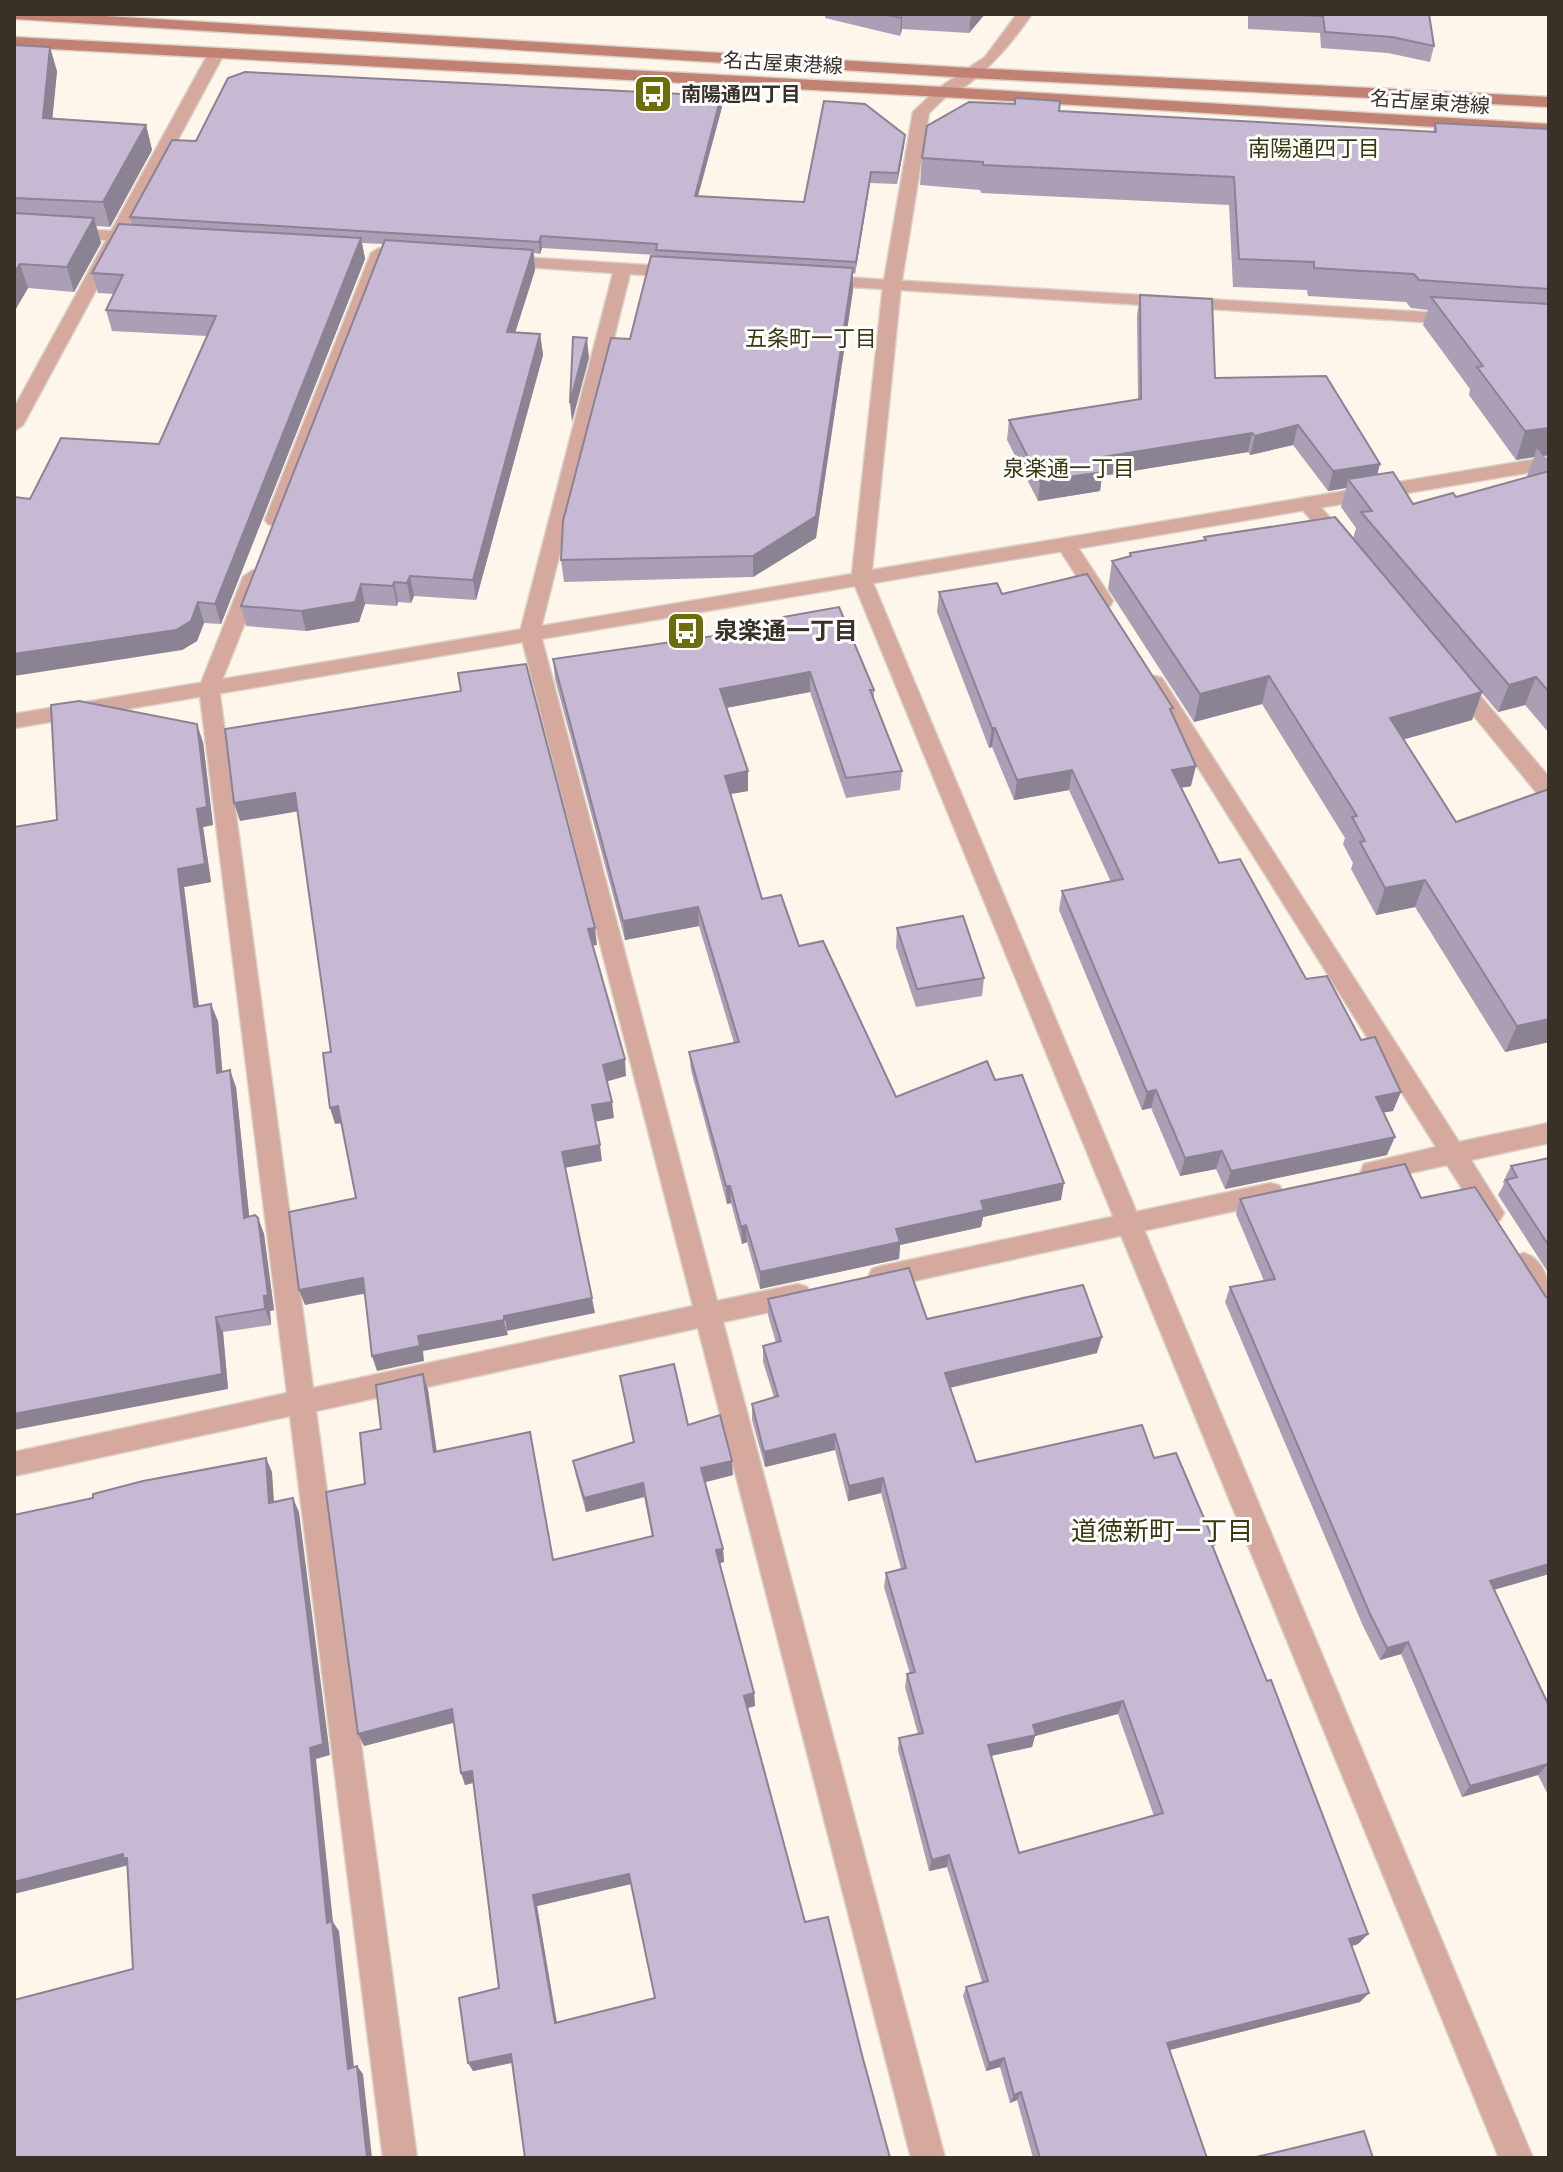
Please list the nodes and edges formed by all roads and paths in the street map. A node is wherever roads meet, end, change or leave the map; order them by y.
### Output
1 (1025, 14) edge
2 (14, 15) edge
3 (14, 42) edge
4 (216, 54) junction
5 (971, 73) junction
6 (943, 92) junction
7 (1549, 102) edge
8 (1549, 129) edge
9 (14, 229) edge
10 (119, 236) junction
11 (165, 239) edge
12 (379, 253) edge
13 (485, 260) edge
14 (623, 269) junction
15 (702, 274) edge
16 (813, 281) edge
17 (892, 286) junction
18 (1471, 320) edge
19 (14, 425) edge
20 (1540, 464) edge
21 (1549, 484) edge
22 (1307, 503) junction
23 (1066, 544) junction
24 (1358, 563) edge
25 (861, 578) junction
26 (1117, 623) edge
27 (530, 632) junction
28 (1142, 663) edge
29 (1448, 672) edge
30 (209, 688) junction
31 (14, 721) edge
32 (1549, 792) edge
33 (1549, 1133) edge
34 (1453, 1154) junction
35 (1345, 1177) edge
36 (1298, 1187) edge
37 (1129, 1223) junction
38 (849, 1284) edge
39 (818, 1290) edge
40 (1549, 1302) edge
41 (710, 1314) junction
42 (301, 1402) junction
43 (14, 1464) edge
44 (400, 2158) edge
45 (928, 2158) edge
46 (1516, 2158) edge

1 - 5 street
2 - 5 main road, 名古屋東港線
3 - 4 main road, 名古屋東港線
4 - 6 main road, 名古屋東港線
4 - 10 street
5 - 6 street
5 - 7 main road, 名古屋東港線
6 - 8 main road, 名古屋東港線
6 - 17 street
9 - 10 street
10 - 11 street
10 - 19 street
12 - 30 street
13 - 14 street
14 - 15 street
14 - 27 street
16 - 17 street
17 - 18 street
17 - 25 street
20 - 21 street
20 - 22 street
22 - 23 street
22 - 24 street
23 - 25 street
23 - 26 street
25 - 27 street
25 - 37 street
27 - 30 street
27 - 41 street
28 - 34 street
29 - 32 street
30 - 31 street
30 - 42 street
33 - 34 street
34 - 35 street
34 - 40 street
36 - 37 street
37 - 38 street
37 - 46 street
39 - 41 street
41 - 42 street
41 - 45 street
42 - 43 street
42 - 44 street

